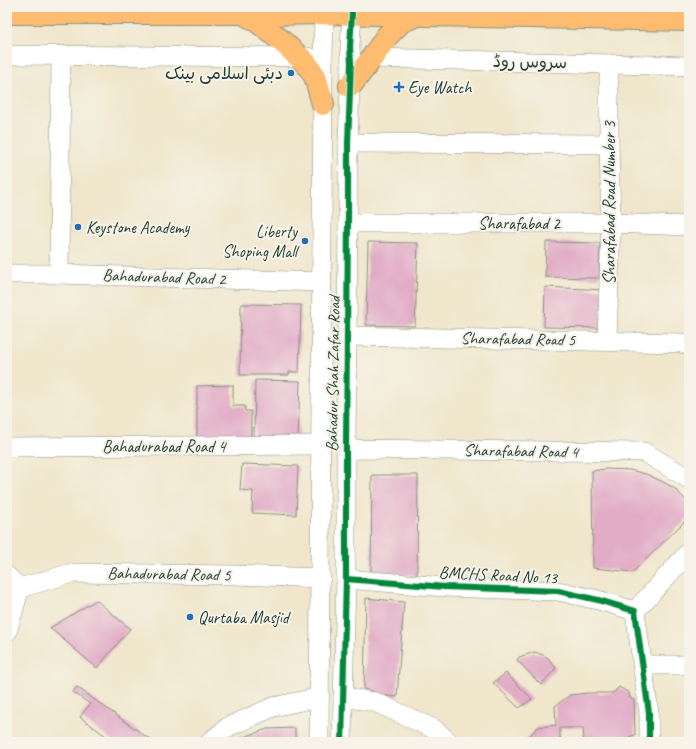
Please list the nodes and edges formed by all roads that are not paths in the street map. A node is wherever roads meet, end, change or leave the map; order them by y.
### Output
1 (272, 10) edge
2 (325, 10) edge
3 (352, 10) edge
4 (416, 11) edge
5 (7, 13) edge
6 (243, 13) junction
7 (689, 20) edge
8 (7, 55) edge
9 (60, 55) junction
10 (299, 57) junction
11 (323, 57) junction
12 (372, 58) junction
13 (609, 64) junction
14 (689, 66) edge
15 (350, 86) junction
16 (323, 104) junction
17 (348, 143) junction
18 (609, 144) junction
19 (348, 223) junction
20 (611, 223) junction
21 (689, 226) edge
22 (7, 274) edge
23 (59, 274) junction
24 (322, 282) junction
25 (347, 336) junction
26 (608, 341) junction
27 (689, 345) edge
28 (321, 445) junction
29 (7, 447) edge
30 (346, 450) junction
31 (689, 479) edge
32 (689, 552) edge
33 (321, 578) junction
34 (346, 579) junction
35 (13, 582) edge
36 (635, 611) junction
37 (7, 632) edge
38 (642, 665) junction
39 (689, 665) edge
40 (320, 697) junction
41 (343, 697) junction
42 (210, 742) edge
43 (320, 742) edge
44 (342, 742) edge
45 (449, 742) edge
46 (649, 742) edge

1 - 2 main road
1 - 6 main road
2 - 3 main road
2 - 11 street, Bahadur Shah Zafar Road
3 - 4 main road
3 - 15 street, Bahadur Shah Zafar Road
4 - 7 main road
4 - 12 main road
5 - 6 main road
6 - 10 main road
8 - 9 street
9 - 10 street
9 - 23 street
10 - 11 street
10 - 16 main road
11 - 16 street, Bahadur Shah Zafar Road
12 - 13 street, سروس روڈ
12 - 15 main road
13 - 14 street, سروس روڈ
13 - 18 street, Sharafabad Road Number 3
15 - 17 street, Bahadur Shah Zafar Road
16 - 24 street, Bahadur Shah Zafar Road
17 - 18 street
17 - 19 street, Bahadur Shah Zafar Road
18 - 20 street, Sharafabad Road Number 3
19 - 20 street, Sharafabad 2
19 - 25 street, Bahadur Shah Zafar Road
20 - 21 street, Sharafabad 2
20 - 26 street, Sharafabad Road Number 3
22 - 23 street, Bahadurabad Road 2
23 - 24 street, Bahadurabad Road 2
24 - 28 street, Bahadur Shah Zafar Road
25 - 26 street, Sharafabad Road 5
25 - 30 street, Bahadur Shah Zafar Road
26 - 27 street, Sharafabad Road 5
28 - 29 street, Bahadurabad Road 4
28 - 33 street, Bahadur Shah Zafar Road
30 - 31 street, Sharafabad Road 4
30 - 34 street, Bahadur Shah Zafar Road
32 - 36 street
33 - 35 street, Bahadurabad Road 5
33 - 40 street, Bahadur Shah Zafar Road
34 - 36 street, BMCHS Road No 13
34 - 41 street, Bahadur Shah Zafar Road
35 - 37 street
36 - 38 street
38 - 39 street
38 - 46 street
40 - 42 street
40 - 43 street, Bahadur Shah Zafar Road
41 - 44 street, Bahadur Shah Zafar Road
41 - 45 street

